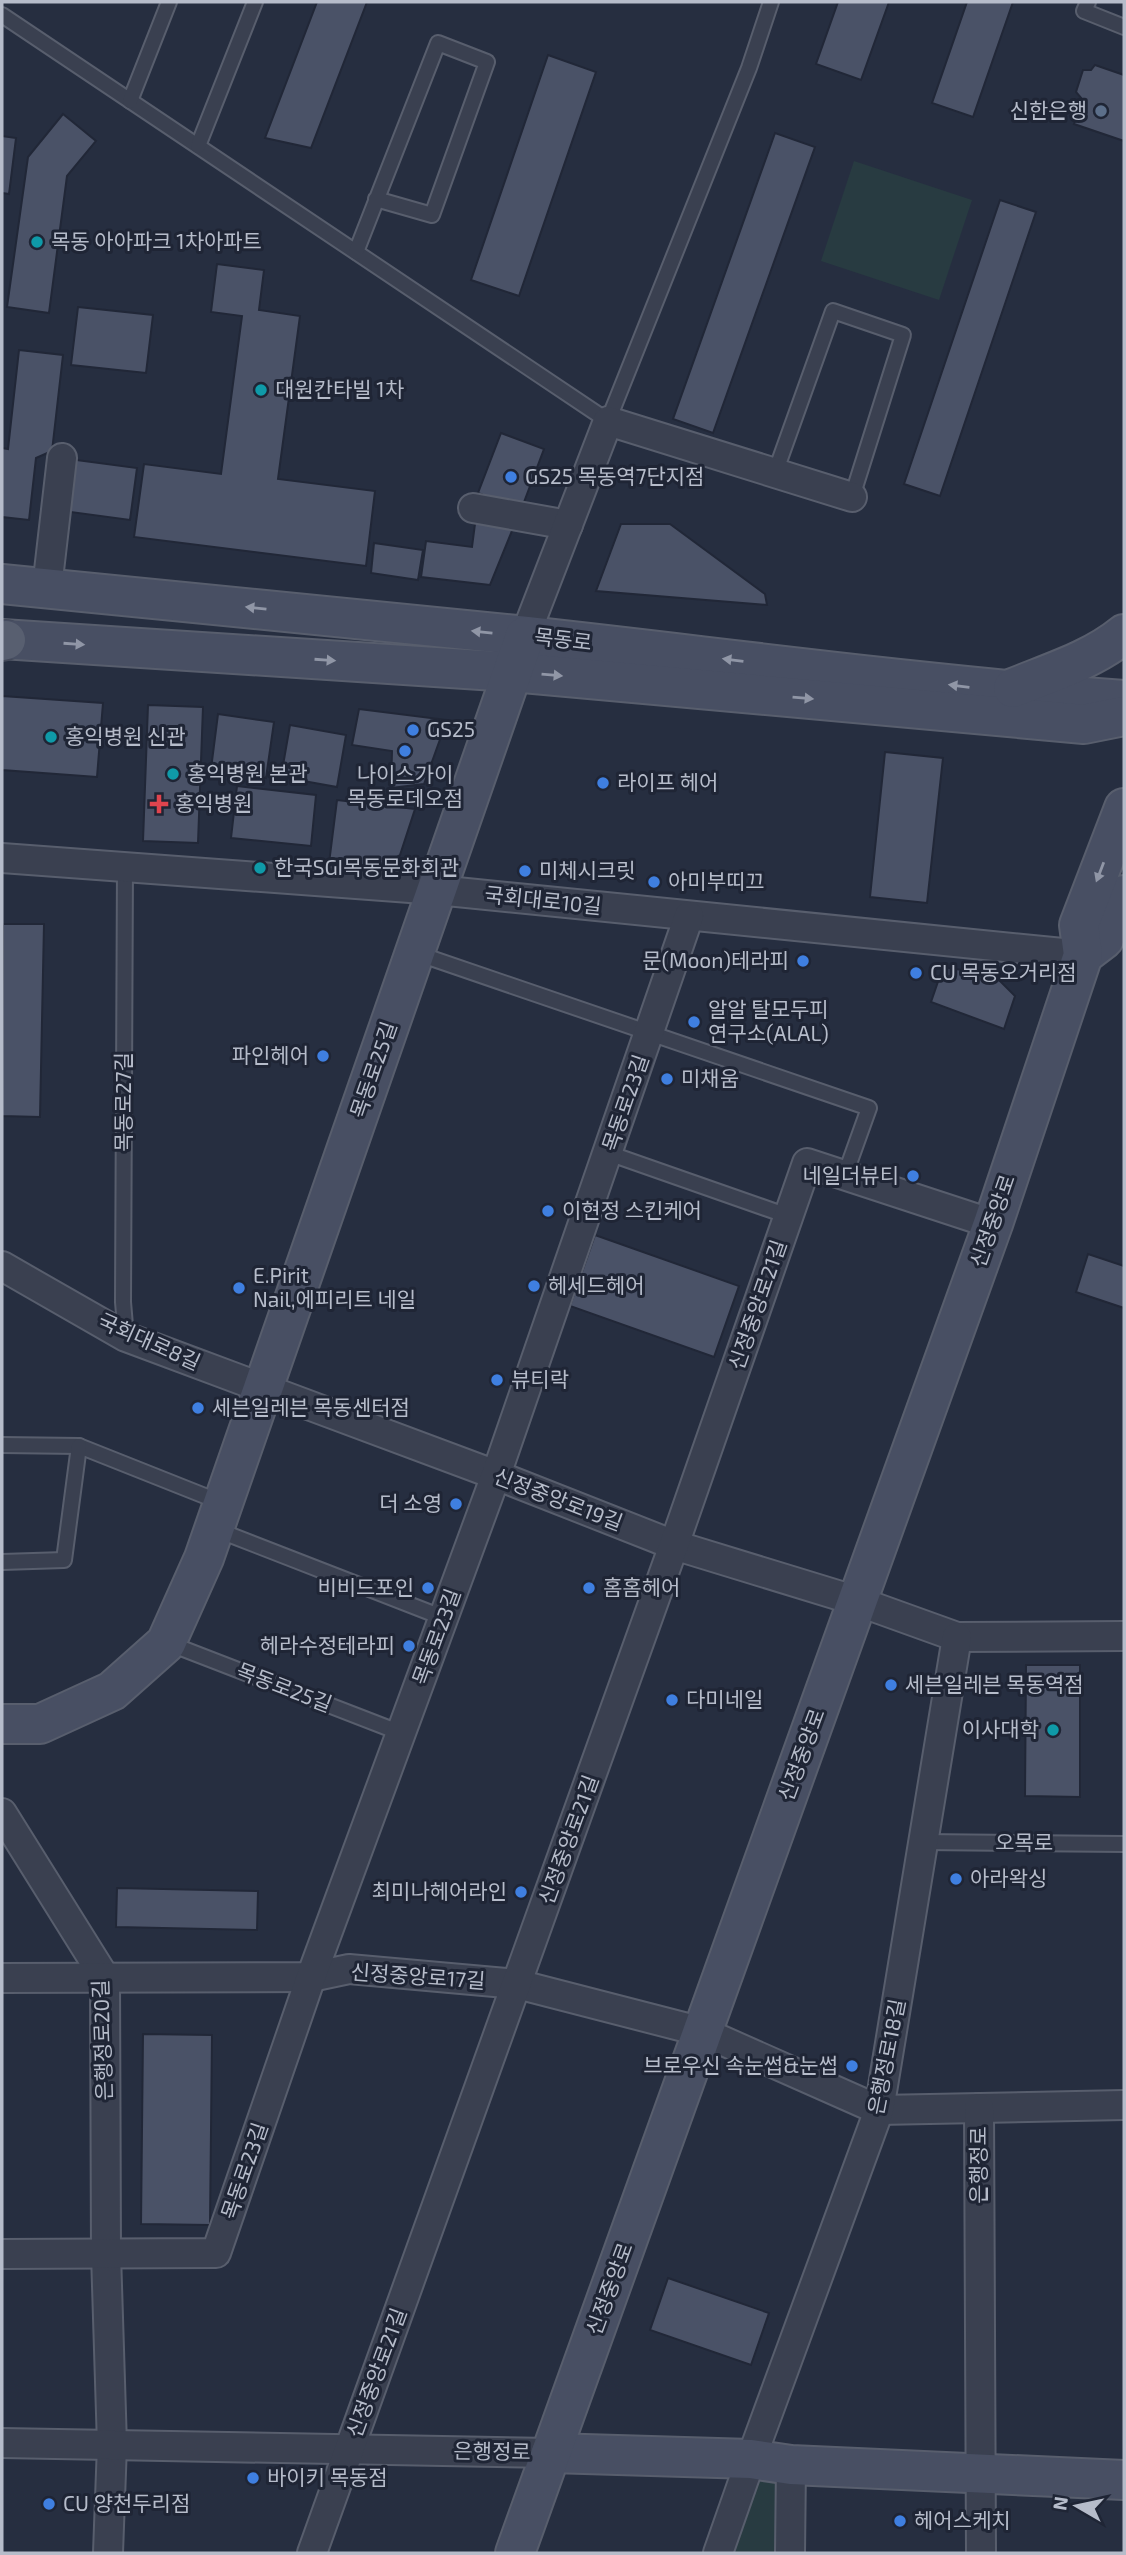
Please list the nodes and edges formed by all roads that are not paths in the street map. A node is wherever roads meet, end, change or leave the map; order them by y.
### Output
1 (169, 2) edge
2 (256, 2) edge
3 (771, 2) edge
4 (1088, 2) edge
5 (2, 15) edge
6 (1124, 27) edge
7 (130, 101) junction
8 (198, 146) junction
9 (376, 199) junction
10 (356, 252) junction
11 (608, 421) junction
12 (62, 458) dead end
13 (775, 473) junction
14 (852, 497) joint
15 (473, 508) dead end
16 (568, 525) junction
17 (2, 584) edge
18 (47, 588) junction
19 (1124, 634) edge
20 (525, 636) junction
21 (3, 640) edge
22 (512, 672) junction
23 (1005, 691) junction
24 (1124, 700) edge
25 (1124, 716) edge
26 (1124, 808) edge
27 (2, 859) edge
28 (125, 866) junction
29 (437, 890) junction
30 (1124, 895) edge
31 (689, 916) junction
32 (415, 953) junction
33 (1083, 956) junction
34 (650, 1032) junction
35 (608, 1153) junction
36 (845, 1175) junction
37 (788, 1216) junction
38 (993, 1224) junction
39 (2, 1266) edge
40 (126, 1337) junction
41 (263, 1389) junction
42 (2, 1445) edge
43 (79, 1446) junction
44 (496, 1475) junction
45 (218, 1516) junction
46 (674, 1545) junction
47 (2, 1562) edge
48 (858, 1601) junction
49 (444, 1618) junction
50 (1124, 1636) edge
51 (957, 1637) junction
52 (166, 1643) junction
53 (2, 1724) edge
54 (401, 1733) junction
55 (2, 1813) edge
56 (923, 1842) junction
57 (1124, 1844) edge
58 (2, 1978) edge
59 (105, 1978) junction
60 (312, 1978) junction
61 (517, 1984) junction
62 (702, 2032) junction
63 (1124, 2105) edge
64 (979, 2108) junction
65 (879, 2110) junction
66 (2, 2254) edge
67 (106, 2254) junction
68 (2, 2443) edge
69 (111, 2445) junction
70 (349, 2449) junction
71 (551, 2453) junction
72 (751, 2459) junction
73 (791, 2465) junction
74 (981, 2474) junction
75 (1124, 2480) edge
76 (107, 2553) edge
77 (312, 2553) edge
78 (515, 2553) edge
79 (718, 2553) edge
80 (790, 2553) edge
81 (982, 2553) edge

1 - 7 lane
2 - 8 lane
3 - 11 lane
4 - 6 lane
5 - 7 lane
7 - 8 lane
8 - 10 lane
9 - 9 lane
9 - 10 lane
10 - 11 lane
11 - 13 street
11 - 16 street
12 - 18 street
13 - 14 street
13 - 14 lane
15 - 16 street
16 - 20 street
17 - 18 street, 목동로
20 -> 18 street, 목동로
19 - 23 street
20 - 22 street, 목동로25길
23 -> 20 street, 목동로
21 -> 22 street, 목동로
22 -> 25 street, 목동로
22 - 29 street, 목동로25길
23 - 24 street, 목동로
26 -> 33 street, 신정중앙로
27 - 28 street, 국회대로10길
28 - 29 street, 국회대로10길
28 - 40 lane, 목동로27길
29 - 31 street, 국회대로10길
29 - 32 street, 목동로25길
30 - 33 street, 신정중앙로
31 - 33 street, 국회대로10길
31 - 34 street, 목동로23길
32 - 34 lane
32 - 41 street, 목동로25길
33 - 38 street, 신정중앙로
34 - 35 street, 목동로23길
34 - 36 lane
35 - 37 lane
35 - 44 street, 목동로23길
36 - 37 street, 신정중앙로21길
36 - 38 street, 신정중앙로21길
37 - 46 street, 신정중앙로21길
38 - 48 street, 신정중앙로
39 - 40 street, 국회대로8길
40 - 41 street, 국회대로8길
41 - 44 street, 신정중앙로19길
41 - 45 street, 목동로25길
42 - 43 lane
43 - 45 lane
43 - 47 lane
44 - 46 street, 신정중앙로19길
44 - 49 street, 목동로23길
45 - 49 lane
45 - 52 street, 목동로25길
46 - 48 street, 신정중앙로19길
46 - 61 street, 신정중앙로21길
48 - 51 street, 신정중앙로19길
48 - 62 street, 신정중앙로
49 - 54 street, 목동로23길
50 - 51 street
51 - 56 street, 은행정로18길
52 - 53 street, 목동로25길
52 - 54 lane, 목동로25길
54 - 60 street, 목동로23길
55 - 59 street, 은행정로20길
56 - 57 lane, 오목로
56 - 65 street, 은행정로18길
58 - 59 street, 신정중앙로17길
59 - 60 street, 신정중앙로17길
59 - 67 street, 은행정로20길
60 - 61 street, 신정중앙로17길
60 - 67 street, 목동로23길
61 - 62 street, 신정중앙로17길
61 - 70 street, 신정중앙로21길
62 - 65 street, 신정중앙로17길
62 - 71 street, 신정중앙로
63 - 64 street
64 - 65 street
64 - 74 street, 은행정로
65 - 72 street, 은행정로18길
66 - 67 street
67 - 69 street, 은행정로20길
68 - 69 street, 은행정로
69 - 70 street, 은행정로
69 - 76 street, 은행정로20길
70 - 71 street, 은행정로
70 - 77 street, 신정중앙로21길
71 - 72 street, 은행정로
71 - 78 street, 신정중앙로
72 - 73 street, 은행정로
72 - 79 street, 은행정로18길
73 - 74 street, 은행정로
73 - 80 street
74 - 75 street, 은행정로
74 - 81 street

